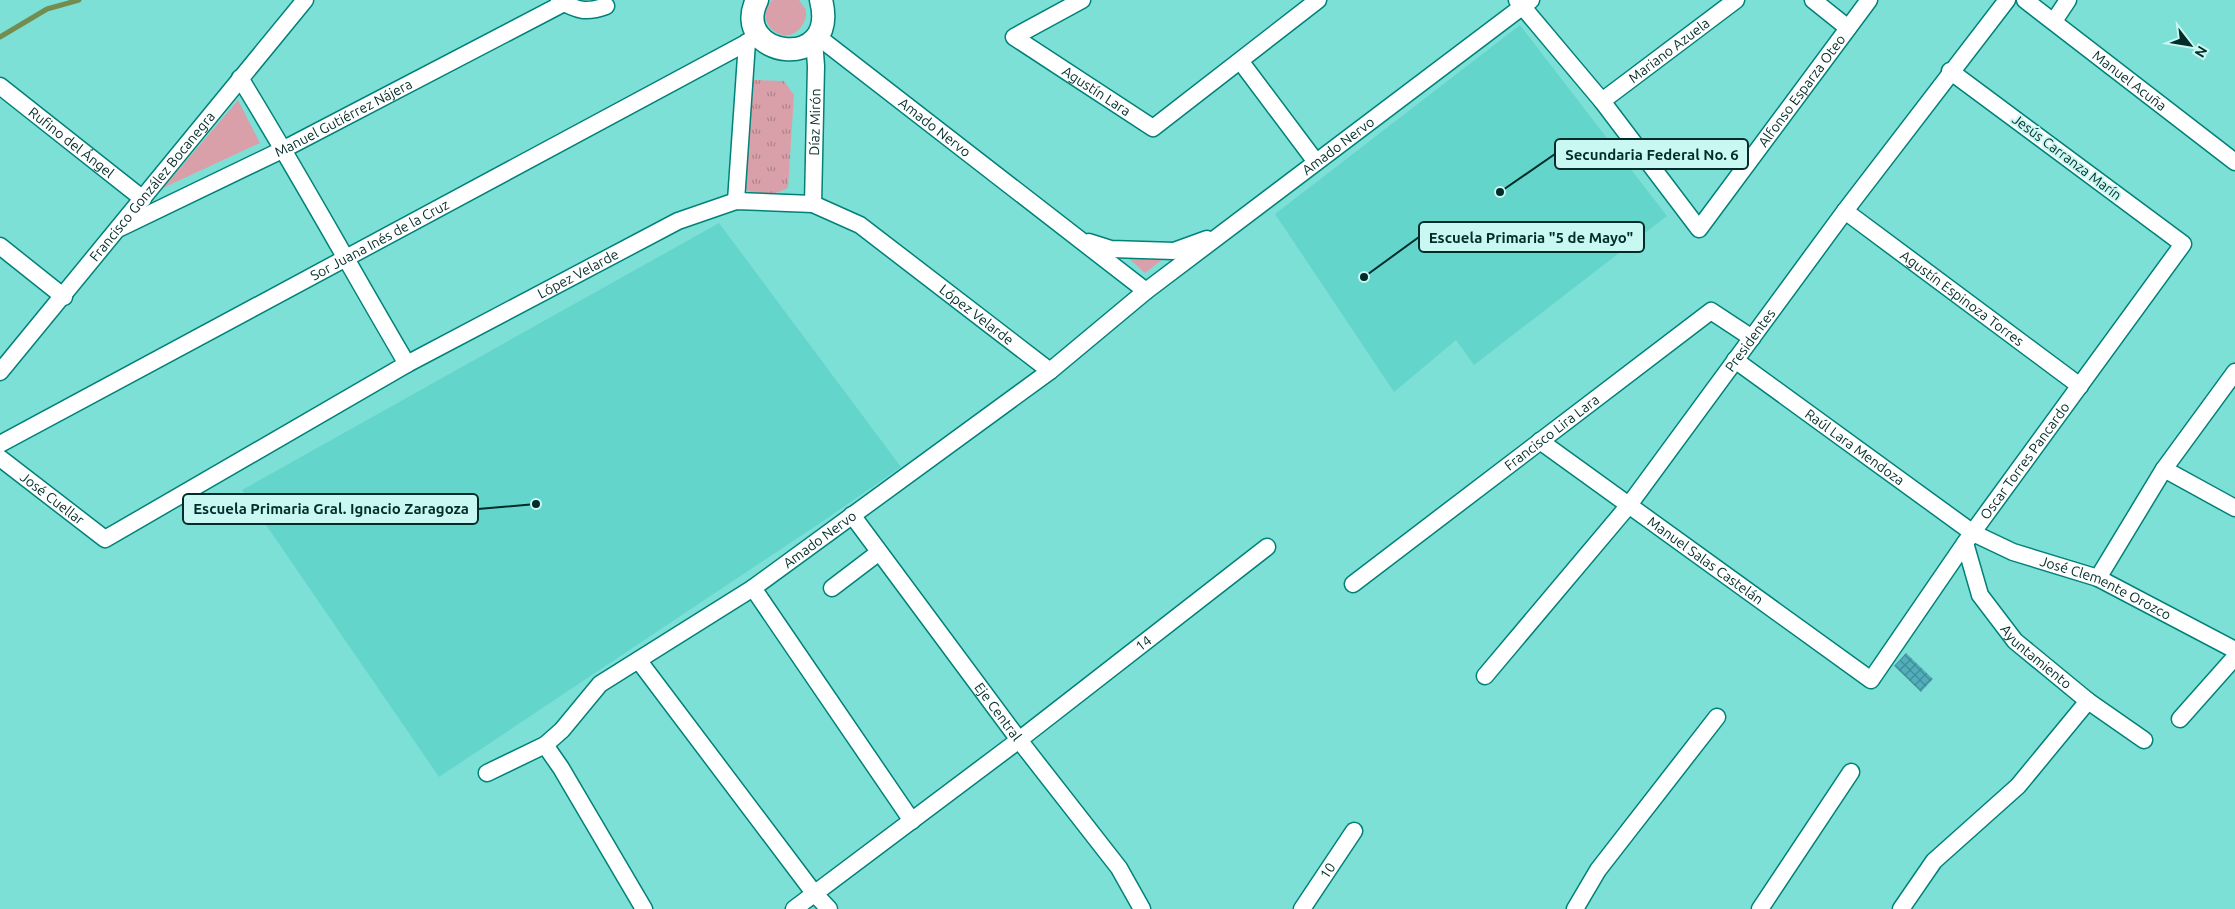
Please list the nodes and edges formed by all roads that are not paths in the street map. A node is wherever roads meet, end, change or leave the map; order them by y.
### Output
1 (305, 0) edge
2 (757, 0) edge
3 (821, 0) edge
4 (1082, 0) edge
5 (1318, 0) edge
6 (1736, 0) edge
7 (1813, 0) edge
8 (1869, 0) edge
9 (2007, 0) edge
10 (2025, 0) edge
11 (2068, 0) edge
12 (562, 1) edge
13 (1524, 2) edge
14 (606, 6) dead end
15 (2054, 21) junction
16 (1848, 28) junction
17 (815, 38) junction
18 (753, 39) junction
19 (1241, 62) junction
20 (1950, 71) junction
21 (240, 78) junction
22 (0, 86) edge
23 (1602, 101) junction
24 (284, 149) junction
25 (1316, 162) junction
26 (2235, 162) edge
27 (142, 199) junction
28 (736, 201) junction
29 (813, 204) junction
30 (1845, 211) junction
31 (120, 228) junction
32 (1225, 232) junction
33 (1079, 239) junction
34 (2183, 244) joint
35 (0, 246) edge
36 (344, 259) junction
37 (1146, 291) junction
38 (64, 297) junction
39 (1752, 338) junction
40 (1735, 360) junction
41 (407, 364) junction
42 (0, 372) edge
43 (1050, 372) junction
44 (2235, 372) edge
45 (2080, 386) junction
46 (1540, 441) junction
47 (0, 444) edge
48 (0, 458) edge
49 (2164, 469) junction
50 (1629, 505) junction
51 (2235, 508) edge
52 (852, 515) junction
53 (1969, 538) junction
54 (105, 540) joint
55 (1268, 548) dead end
56 (878, 553) junction
57 (2098, 578) junction
58 (1353, 584) dead end
59 (753, 588) junction
60 (832, 588) dead end
61 (2235, 650) edge
62 (2235, 657) edge
63 (639, 661) junction
64 (1485, 676) dead end
65 (1871, 680) joint
66 (2088, 701) junction
67 (1717, 718) dead end
68 (2180, 719) dead end
69 (1019, 740) junction
70 (2144, 740) dead end
71 (545, 745) junction
72 (1851, 772) dead end
73 (487, 774) dead end
74 (912, 821) junction
75 (1354, 831) dead end
76 (814, 893) junction
77 (644, 909) edge
78 (794, 909) edge
79 (829, 909) edge
80 (1142, 909) edge
81 (1302, 909) edge
82 (1575, 909) edge
83 (1760, 909) edge
84 (1901, 909) edge

1 - 21 street, Francisco González Bocanegra
2 - 18 main road
3 - 17 main road
4 - 19 street, Agustín Lara
5 - 19 street, Agustín Lara
6 - 23 street, Mariano Azuela
7 - 16 street
8 - 16 street, Alfonso Esparza Oteo
9 - 20 street, Presidentes
10 - 15 street, Manuel Acuña
11 - 15 street
12 - 14 street
12 - 24 street, Manuel Gutiérrez Nájera
13 - 23 street
13 - 25 street, Amado Nervo
15 - 26 street, Manuel Acuña
16 - 23 street, Alfonso Esparza Oteo
17 - 18 main road
17 - 29 street, Díaz Mirón
17 - 33 street, Amado Nervo
18 - 28 street
18 - 36 street, Sor Juana Inés de la Cruz
19 - 25 street
20 - 30 street, Presidentes
20 - 34 street, Jesús Carranza Marín
21 - 24 street
21 - 27 street, Francisco González Bocanegra
22 - 27 street, Rufino del Ángel
24 - 31 street, Manuel Gutiérrez Nájera
24 - 36 street
25 - 32 street, Amado Nervo
27 - 31 street, Francisco González Bocanegra
28 - 29 street, López Velarde
28 - 41 street, López Velarde
29 - 43 street, López Velarde
30 - 39 street, Presidentes
30 - 45 street, Agustín Espinoza Torres
31 - 38 street, Francisco González Bocanegra
32 - 33 street
32 - 37 street, Amado Nervo
33 - 37 street, Amado Nervo
34 - 45 street, Oscar Torres Pancardo
35 - 38 street
36 - 41 street
36 - 47 street, Sor Juana Inés de la Cruz
37 - 43 street, Amado Nervo
38 - 42 street, Francisco González Bocanegra
39 - 40 street, Presidentes
39 - 46 street, Francisco Lira Lara
40 - 50 street, Presidentes
40 - 53 street, Raúl Lara Mendoza
41 - 54 street, López Velarde
43 - 52 street, Amado Nervo
44 - 49 street
45 - 53 street, Oscar Torres Pancardo
46 - 50 street, Manuel Salas Castelán
46 - 58 street, Francisco Lira Lara
48 - 54 street, José Cuellar
49 - 51 street
49 - 57 street
50 - 64 street, Presidentes
50 - 65 street, Manuel Salas Castelán
52 - 56 street, Eje Central
52 - 59 street, Amado Nervo
53 - 57 street, José Clemente Orozco
53 - 65 street, Oscar Torres Pancardo
53 - 66 street, Ayuntamiento
55 - 69 street, 14
56 - 60 street
56 - 69 street, Eje Central
57 - 61 street, José Clemente Orozco
59 - 63 street, Amado Nervo
59 - 74 street
62 - 68 street
63 - 71 street, Amado Nervo
63 - 76 street
66 - 70 street, Ayuntamiento
66 - 84 street
67 - 82 street
69 - 74 street, 14
69 - 80 street, Eje Central
71 - 73 street, Amado Nervo
71 - 77 street
72 - 83 street
74 - 76 street, 14
75 - 81 street, 10
76 - 78 street, 14
76 - 79 street

